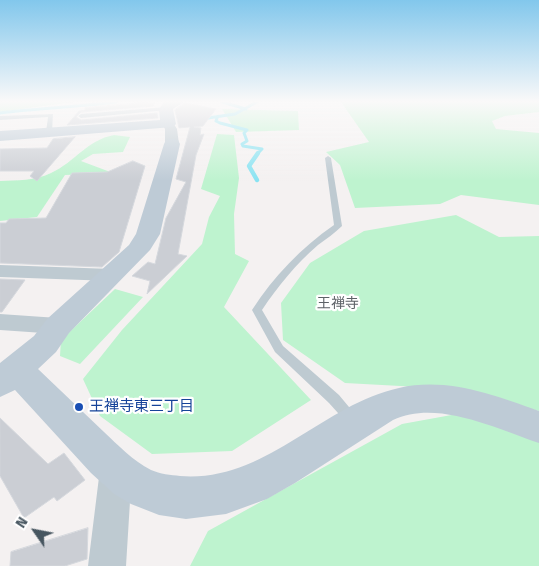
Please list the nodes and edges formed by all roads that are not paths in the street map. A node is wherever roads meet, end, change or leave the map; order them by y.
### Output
1 (49, 128) edge
2 (85, 128) edge
3 (169, 128) edge
4 (49, 132) junction
5 (0, 136) edge
6 (328, 158) dead end
7 (0, 271) edge
8 (112, 275) junction
9 (0, 322) edge
10 (58, 326) junction
11 (8, 376) edge
12 (356, 423) junction
13 (539, 427) edge
14 (116, 469) junction
15 (107, 566) edge

1 - 4 lane
2 - 4 street
3 - 8 street
4 - 5 street
6 - 12 lane
7 - 8 street
8 - 10 street
9 - 10 street
10 - 11 street
11 - 14 street
12 - 13 street
12 - 14 street
14 - 15 street

